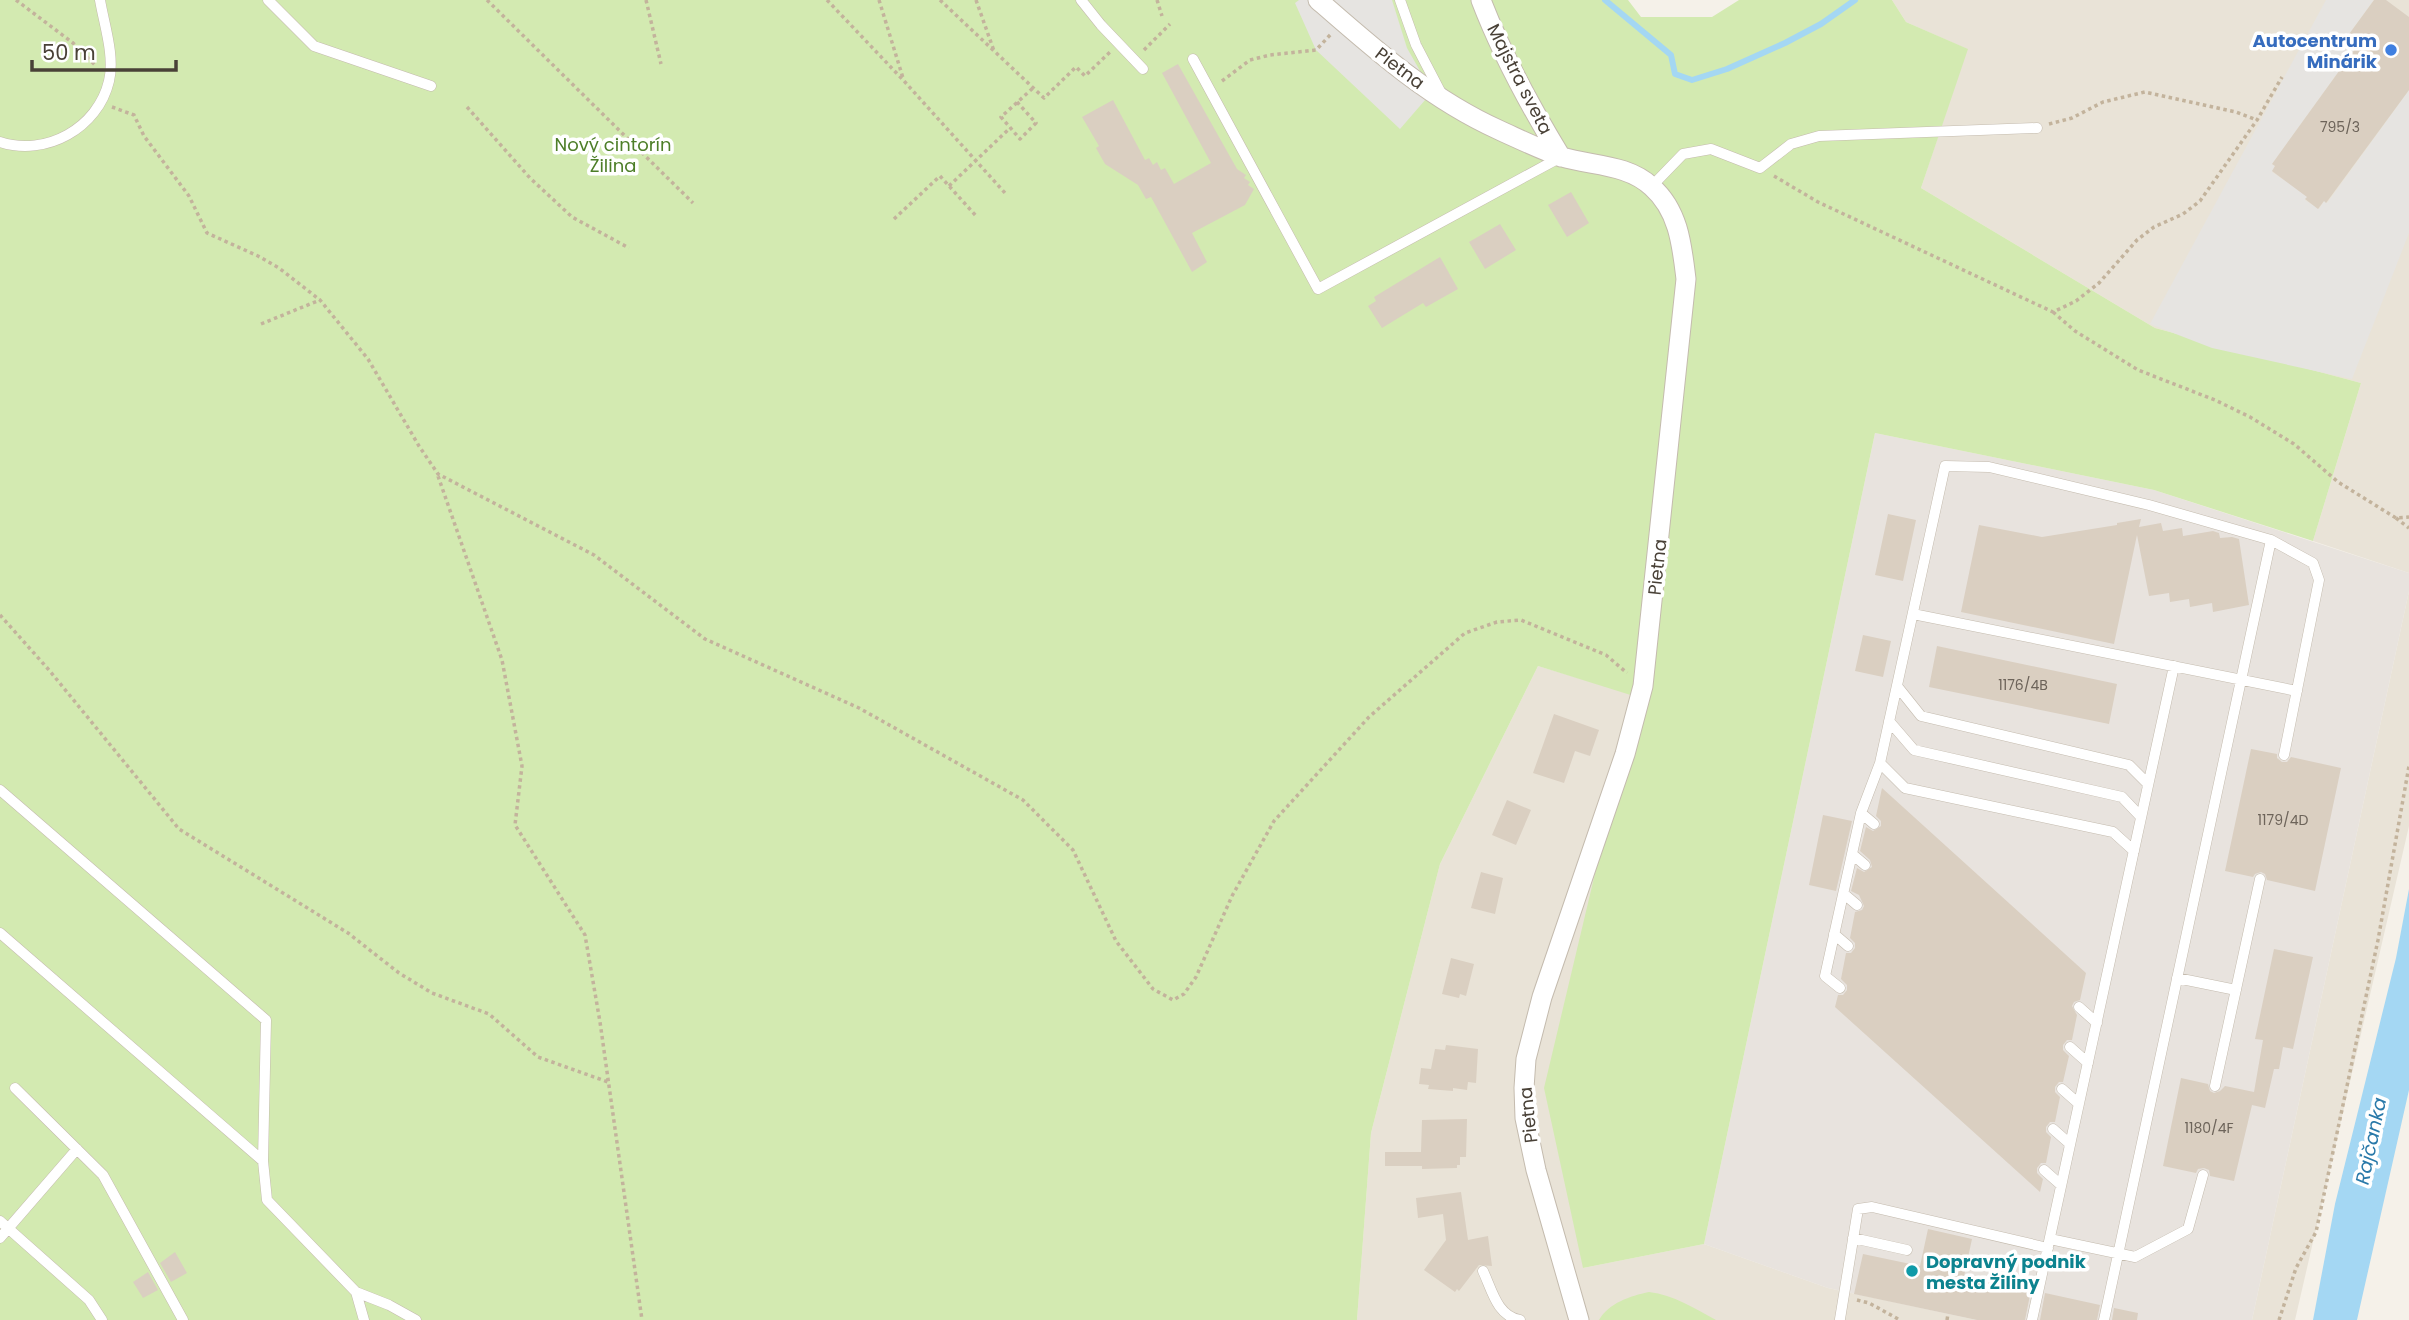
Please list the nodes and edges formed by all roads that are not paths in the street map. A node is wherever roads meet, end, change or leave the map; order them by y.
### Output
1 (100, 0) edge
2 (268, 0) edge
3 (1081, 0) edge
4 (1318, 0) edge
5 (1400, 0) edge
6 (1481, 0) edge
7 (1193, 59) dead end
8 (1143, 69) dead end
9 (431, 86) dead end
10 (1444, 99) junction
11 (2037, 128) road end
12 (0, 142) edge
13 (1561, 157) junction
14 (1651, 186) junction
15 (2271, 540) junction
16 (1913, 614) junction
17 (2174, 666) junction
18 (2241, 680) junction
19 (1897, 686) junction
20 (2297, 691) junction
21 (1889, 722) junction
22 (2284, 755) dead end
23 (1880, 763) junction
24 (2148, 785) junction
25 (0, 790) edge
26 (1861, 813) junction
27 (2141, 817) junction
28 (1874, 824) dead end
29 (2134, 851) junction
30 (1852, 854) junction
31 (1865, 865) dead end
32 (2260, 879) dead end
33 (1844, 894) junction
34 (1857, 905) dead end
35 (0, 933) edge
36 (1834, 934) junction
37 (1848, 947) dead end
38 (2177, 978) junction
39 (1840, 988) dead end
40 (2236, 989) junction
41 (2079, 1007) dead end
42 (2097, 1023) junction
43 (2070, 1047) dead end
44 (2088, 1063) junction
45 (2215, 1086) dead end
46 (15, 1088) dead end
47 (2062, 1089) dead end
48 (2079, 1104) junction
49 (2053, 1129) dead end
50 (2070, 1144) junction
51 (77, 1149) junction
52 (263, 1161) junction
53 (2044, 1170) dead end
54 (2203, 1175) dead end
55 (2061, 1185) junction
56 (4, 1225) edge
57 (0, 1238) edge
58 (1853, 1238) junction
59 (2049, 1243) junction
60 (1907, 1251) dead end
61 (2119, 1254) junction
62 (1483, 1271) dead end
63 (356, 1292) junction
64 (1840, 1319) edge
65 (102, 1320) edge
66 (183, 1320) edge
67 (364, 1320) edge
68 (416, 1320) edge
69 (1520, 1320) edge
70 (1579, 1320) edge
71 (2032, 1320) edge
72 (2105, 1320) edge

1 - 12 lane
2 - 9 lane
3 - 8 lane
4 - 10 street, Pietna
5 - 10 lane
6 - 13 street, Majstra sveta
7 - 13 lane
10 - 13 street, Pietna
11 - 14 lane
13 - 14 street, Pietna
14 - 70 street, Pietna
15 - 16 lane
15 - 18 lane
15 - 20 lane
16 - 17 lane
16 - 19 lane
17 - 18 lane
17 - 24 lane
18 - 20 lane
18 - 38 lane
19 - 21 lane
19 - 24 lane
20 - 22 lane
21 - 23 lane
21 - 27 lane
23 - 26 lane
23 - 29 lane
24 - 27 lane
25 - 52 lane
26 - 28 lane
26 - 30 lane
27 - 29 lane
29 - 42 lane
30 - 31 lane
30 - 33 lane
32 - 40 lane
33 - 34 lane
33 - 36 lane
35 - 52 lane
36 - 37 lane
36 - 39 lane
38 - 40 lane
38 - 61 lane
40 - 45 lane
41 - 42 lane
42 - 44 lane
43 - 44 lane
44 - 48 lane
46 - 51 lane
47 - 48 lane
48 - 50 lane
49 - 50 lane
50 - 55 lane
51 - 56 lane
51 - 66 lane
52 - 63 lane
53 - 55 lane
54 - 61 lane
55 - 59 lane
56 - 57 lane
56 - 65 lane
58 - 59 lane
58 - 60 lane
58 - 64 lane
59 - 61 lane
59 - 71 lane
61 - 72 lane
62 - 69 lane
63 - 67 lane
63 - 68 lane

